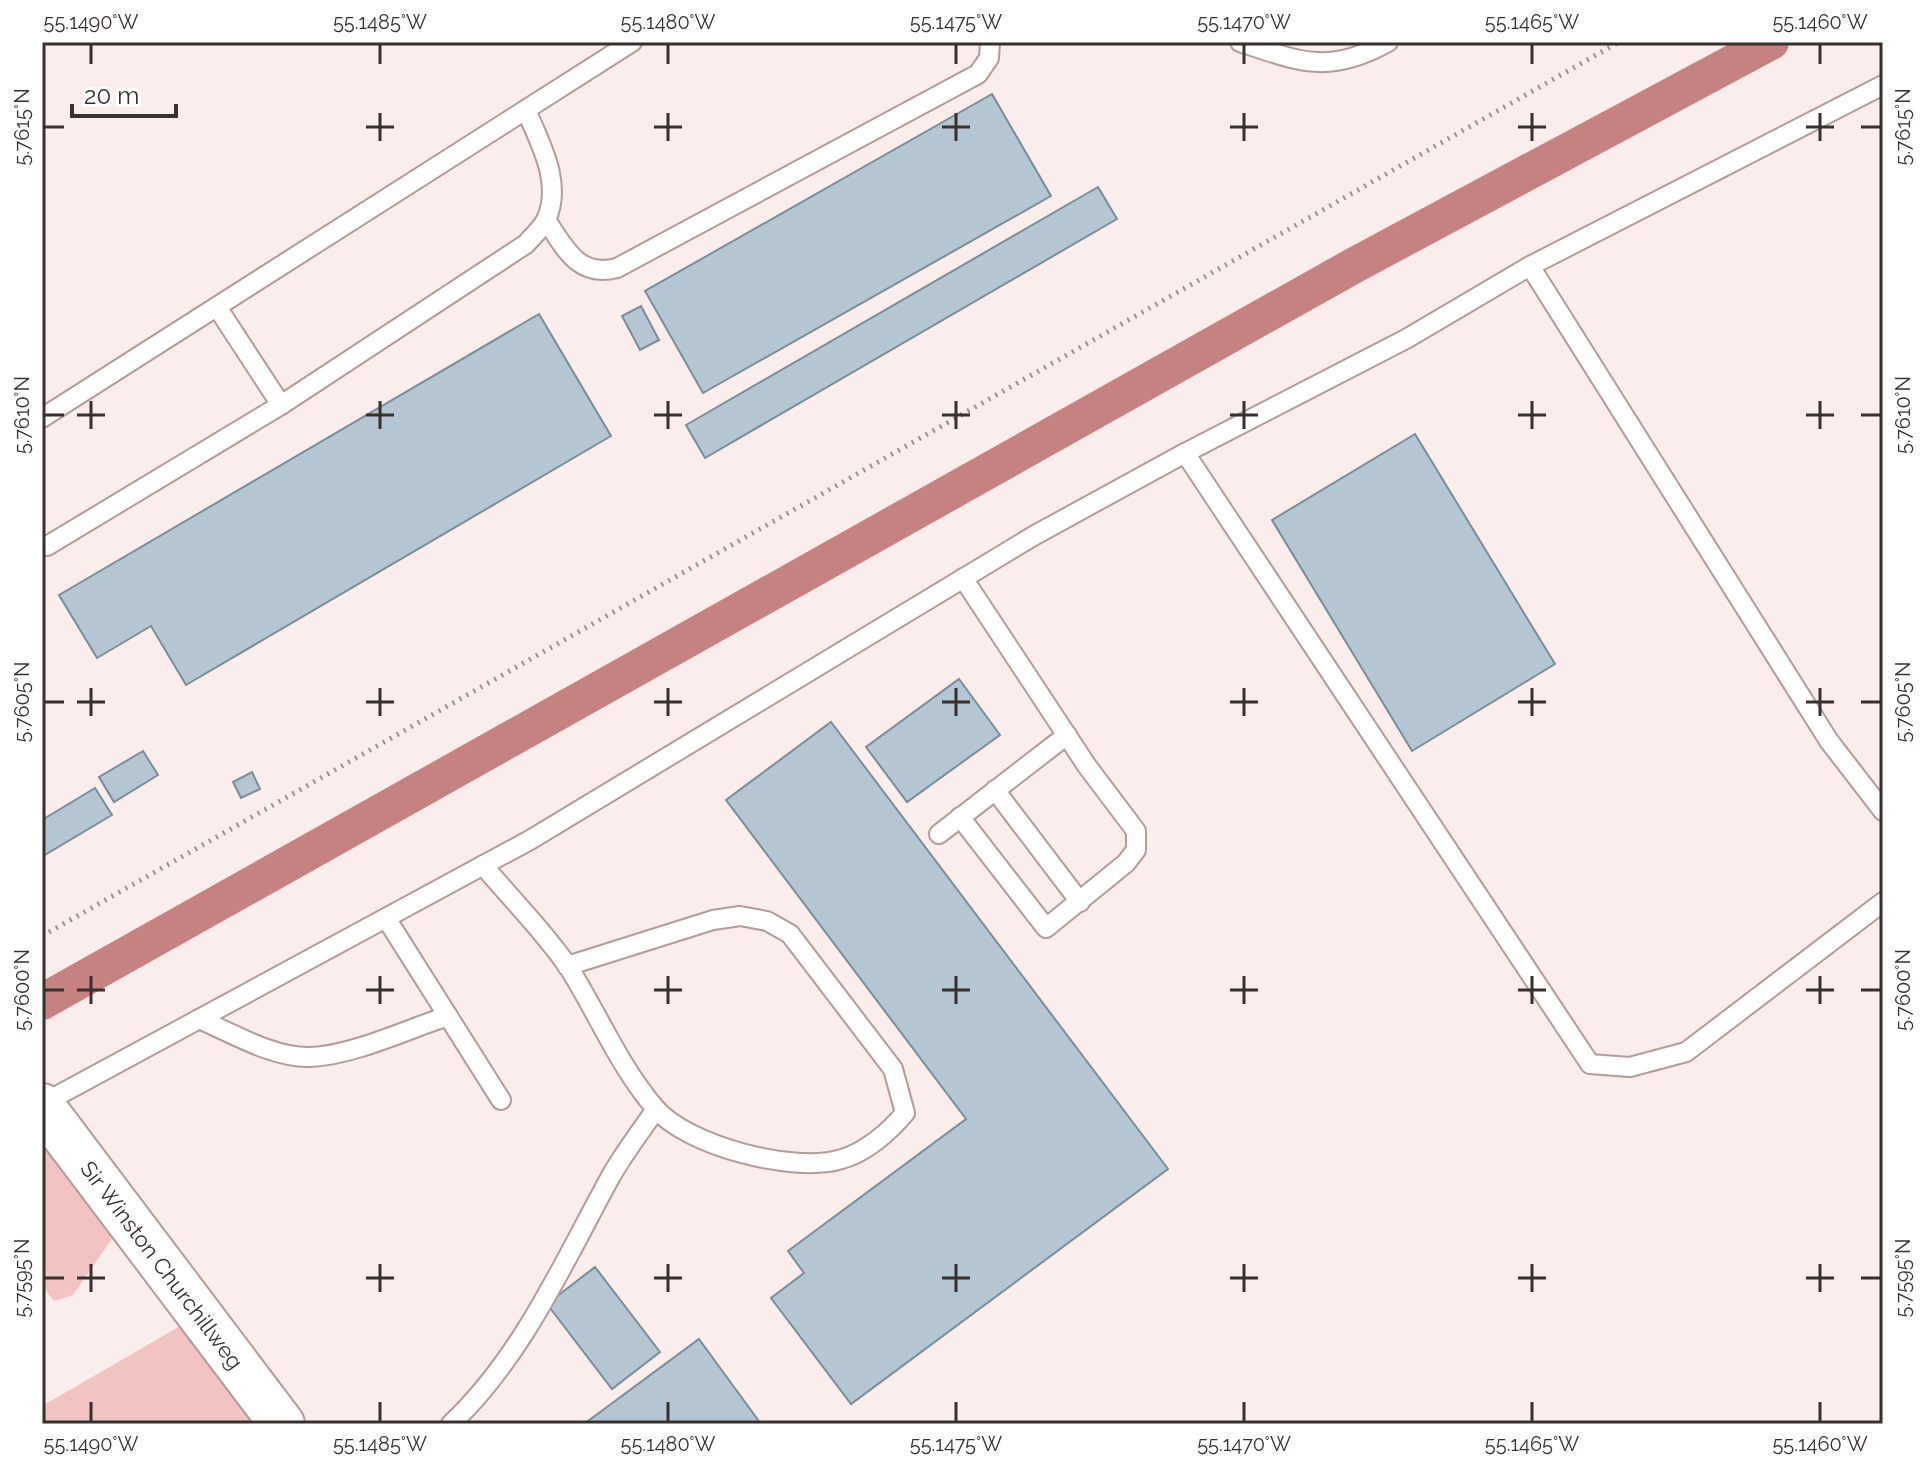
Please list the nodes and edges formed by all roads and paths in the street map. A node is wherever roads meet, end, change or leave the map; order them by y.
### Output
1 (632, 42) edge
2 (990, 42) edge
3 (1240, 42) edge
4 (1388, 42) edge
5 (1619, 42) edge
6 (1883, 85) edge
7 (526, 110) junction
8 (546, 220) junction
9 (1530, 266) junction
10 (217, 307) junction
11 (64, 405) junction
12 (281, 405) junction
13 (42, 409) edge
14 (42, 418) edge
15 (1185, 453) junction
16 (47, 546) dead end
17 (963, 578) junction
18 (1067, 735) junction
19 (995, 790) junction
20 (1883, 811) edge
21 (960, 817) junction
22 (939, 834) dead end
23 (483, 865) junction
24 (1080, 902) junction
25 (1883, 902) edge
26 (386, 918) junction
27 (42, 936) edge
28 (567, 966) junction
29 (448, 1016) junction
30 (199, 1019) junction
31 (501, 1100) dead end
32 (42, 1105) edge
33 (656, 1109) junction
34 (282, 1424) edge
35 (451, 1424) edge

1 - 7 lane
2 - 8 lane
3 - 4 lane
5 - 27 path
6 - 9 lane
7 - 8 lane
7 - 10 lane
8 - 12 lane
9 - 15 lane
9 - 20 lane
10 - 11 lane
10 - 12 lane
11 - 13 lane
11 - 14 lane
12 - 16 lane
15 - 17 lane
15 - 25 lane
17 - 18 lane
17 - 23 lane
18 - 19 lane
18 - 24 lane
19 - 21 lane
19 - 24 lane
21 - 22 lane
21 - 24 lane
23 - 26 lane
23 - 28 lane
26 - 29 lane
26 - 30 lane
28 - 33 lane
28 - 33 lane
29 - 30 lane
29 - 31 lane
30 - 32 lane
32 - 34 street, Sir Winston Churchillweg
33 - 35 lane

